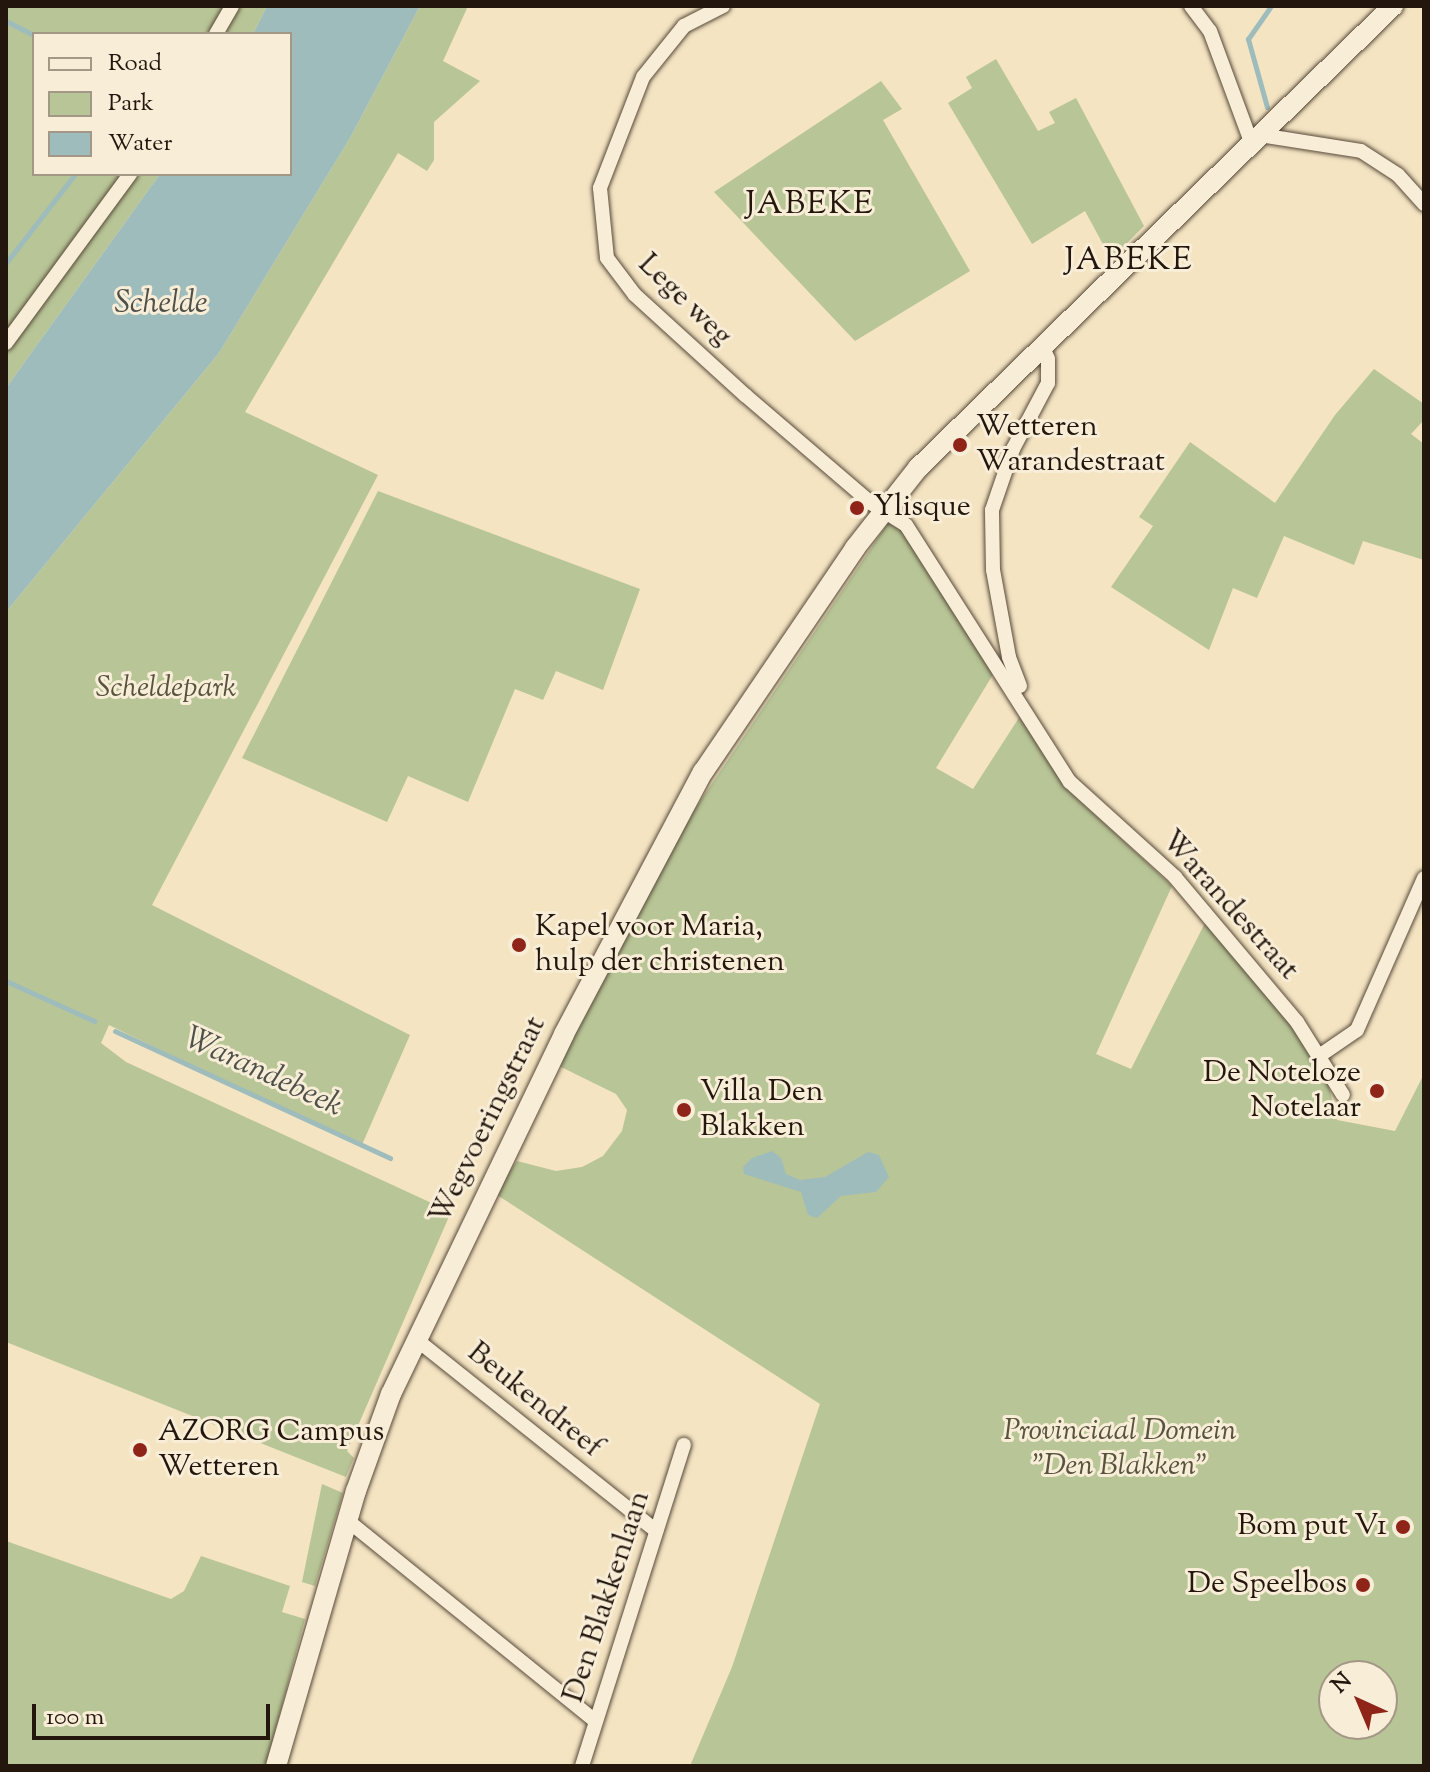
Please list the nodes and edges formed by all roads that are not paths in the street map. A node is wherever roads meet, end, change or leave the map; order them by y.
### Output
1 (232, 6) edge
2 (723, 6) edge
3 (1191, 6) edge
4 (1393, 6) edge
5 (217, 32) edge
6 (1256, 138) junction
7 (129, 176) edge
8 (1424, 204) edge
9 (6, 343) edge
10 (1042, 345) junction
11 (883, 511) junction
12 (1034, 724) junction
13 (1424, 878) edge
14 (1322, 1054) junction
15 (1343, 1095) dead end
16 (417, 1340) junction
17 (684, 1445) dead end
18 (347, 1520) junction
19 (656, 1531) junction
20 (595, 1721) junction
21 (276, 1766) edge
22 (582, 1766) edge

1 - 5 street
2 - 11 street, Lege weg
3 - 6 street
4 - 6 main road, Wegvoeringstraat
6 - 8 street
6 - 10 main road, Wegvoeringstraat
7 - 9 street
10 - 11 main road, Wegvoeringstraat
10 - 12 street, Warandestraat
11 - 12 street, Warandestraat
11 - 16 main road, Wegvoeringstraat
12 - 14 street, Warandestraat
13 - 14 street
14 - 15 street, Warandestraat
16 - 18 main road, Wegvoeringstraat
16 - 19 street, Beukendreef
17 - 19 street, Den Blakkenlaan
18 - 20 street
18 - 21 main road, Wegvoeringstraat
19 - 20 street, Den Blakkenlaan
20 - 22 street, Den Blakkenlaan

